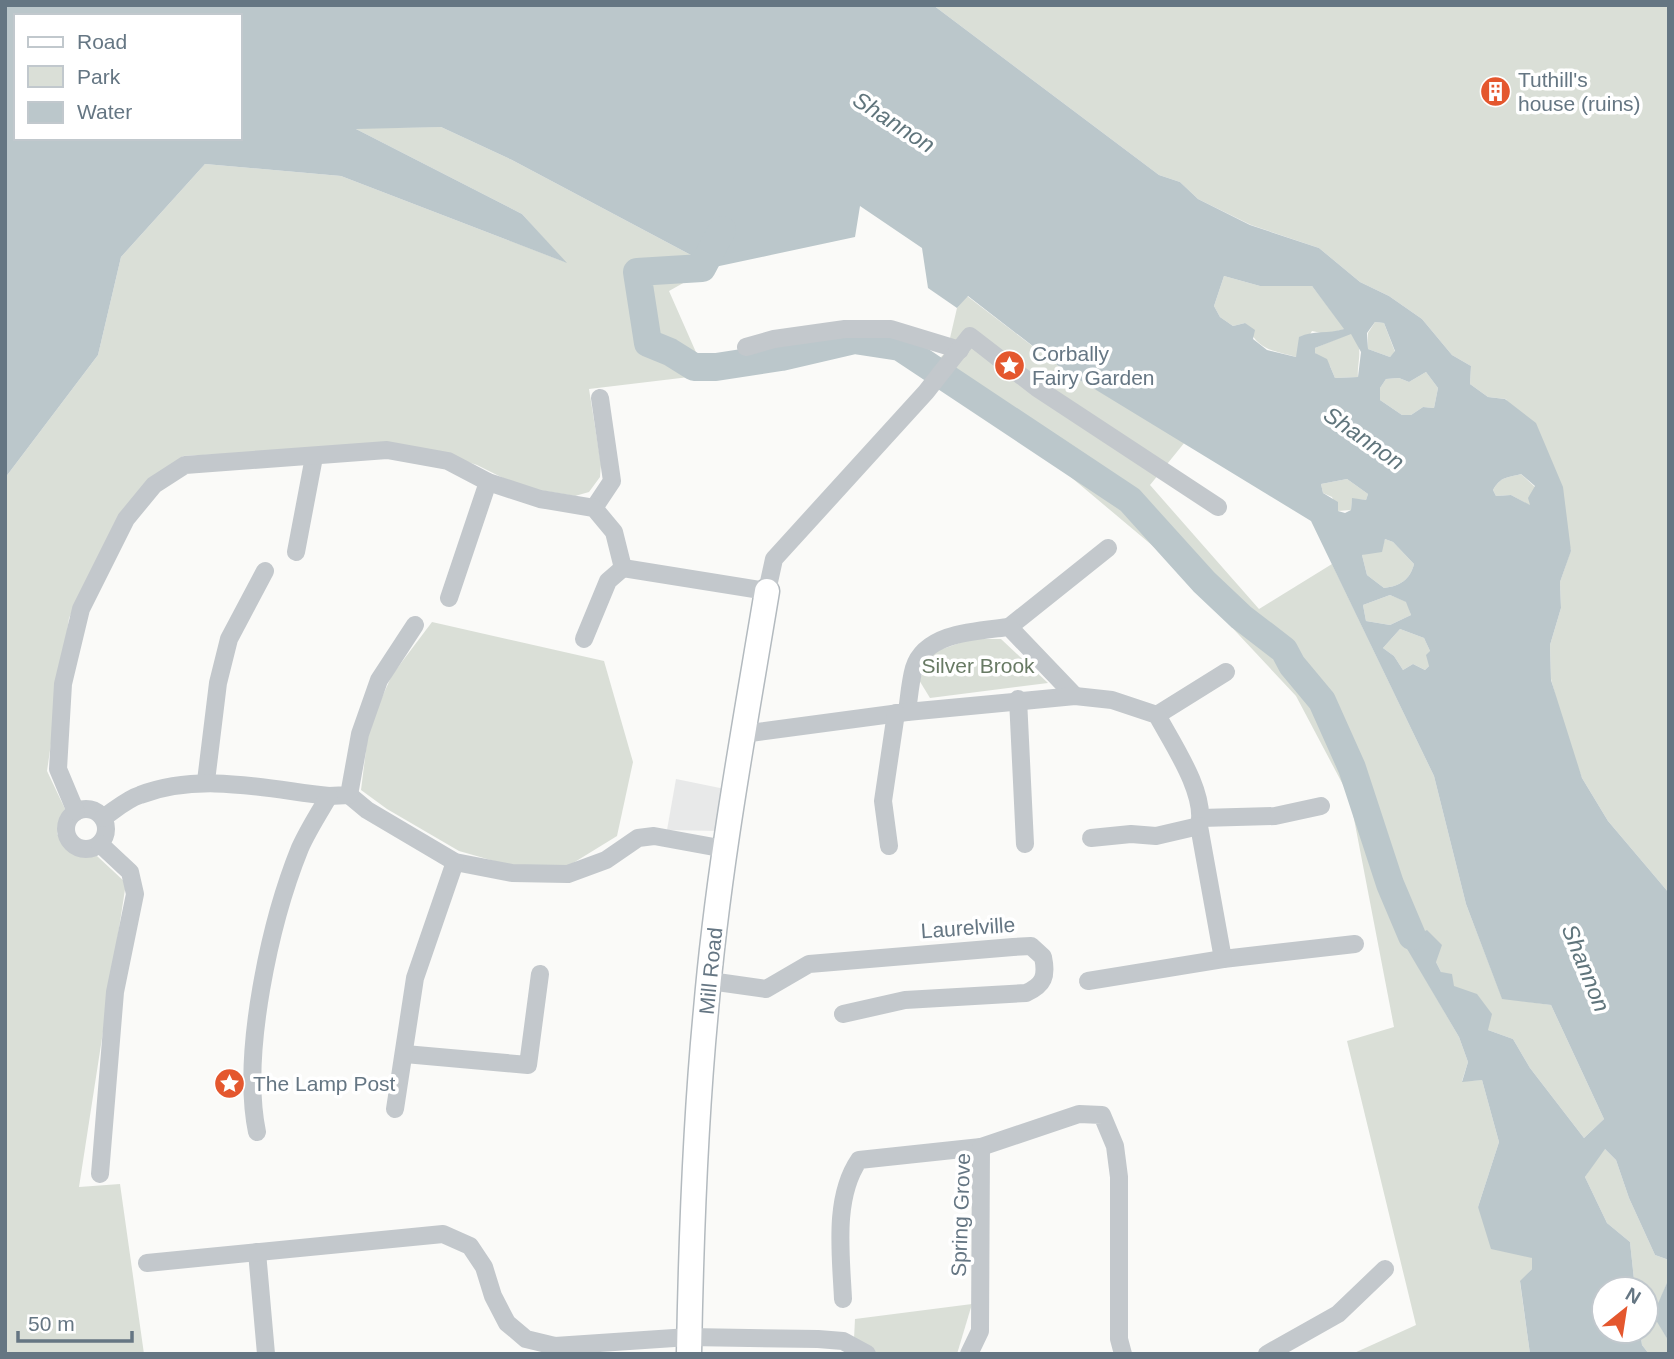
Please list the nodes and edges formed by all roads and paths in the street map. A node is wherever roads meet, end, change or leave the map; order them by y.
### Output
1 (746, 347) dead end
2 (960, 349) junction
3 (600, 398) dead end
4 (314, 457) junction
5 (488, 482) junction
6 (1218, 507) dead end
7 (594, 508) junction
8 (1108, 548) dead end
9 (296, 552) dead end
10 (622, 568) junction
11 (265, 571) dead end
12 (767, 591) junction
13 (449, 598) dead end
14 (415, 625) dead end
15 (1009, 627) junction
16 (584, 639) dead end
17 (1227, 672) dead end
18 (1075, 696) junction
19 (1018, 699) junction
20 (902, 712) junction
21 (1157, 715) junction
22 (743, 734) junction
23 (206, 781) junction
24 (349, 795) junction
25 (329, 796) junction
26 (1321, 806) dead end
27 (76, 812) junction
28 (103, 818) junction
29 (1200, 822) junction
30 (1091, 838) dead end
31 (100, 844) junction
32 (1025, 844) dead end
33 (889, 846) dead end
34 (725, 849) junction
35 (455, 862) junction
36 (1355, 944) dead end
37 (1223, 959) junction
38 (540, 974) dead end
39 (710, 981) junction
40 (1088, 981) dead end
41 (843, 1014) dead end
42 (405, 1054) junction
43 (395, 1109) dead end
44 (257, 1132) dead end
45 (981, 1147) junction
46 (100, 1174) dead end
47 (257, 1252) junction
48 (147, 1263) dead end
49 (1385, 1269) dead end
50 (843, 1299) dead end
51 (689, 1345) edge
52 (266, 1354) edge
53 (867, 1354) edge
54 (969, 1354) edge
55 (1123, 1354) edge
56 (1267, 1354) edge

1 - 2 street
2 - 6 street
2 - 12 street
3 - 7 street
4 - 5 street
4 - 9 street
4 - 27 street
5 - 7 street
5 - 13 street
7 - 10 street
8 - 15 street
10 - 12 street
10 - 16 street
11 - 23 street
12 - 22 street, Mill Road
14 - 24 street
15 - 18 street
15 - 20 street
17 - 21 street
18 - 19 street
18 - 21 street
19 - 20 street
19 - 32 street
20 - 22 street
20 - 33 street
21 - 29 street
22 - 34 street, Mill Road
23 - 25 street
23 - 28 street
24 - 25 street
24 - 35 street
25 - 44 street
26 - 29 street
27 - 28 street
27 - 31 street
28 - 31 street
29 - 30 street
29 - 37 street
31 - 46 street
34 - 35 street
34 - 39 street, Mill Road
35 - 42 street
36 - 37 street
37 - 40 street
38 - 42 street
39 - 41 street, Laurelville
39 - 51 street, Mill Road
42 - 43 street
45 - 50 street
45 - 54 street, Spring Grove
45 - 55 street, Spring Grove
47 - 48 street
47 - 51 street
47 - 52 street
49 - 56 street
51 - 53 street

